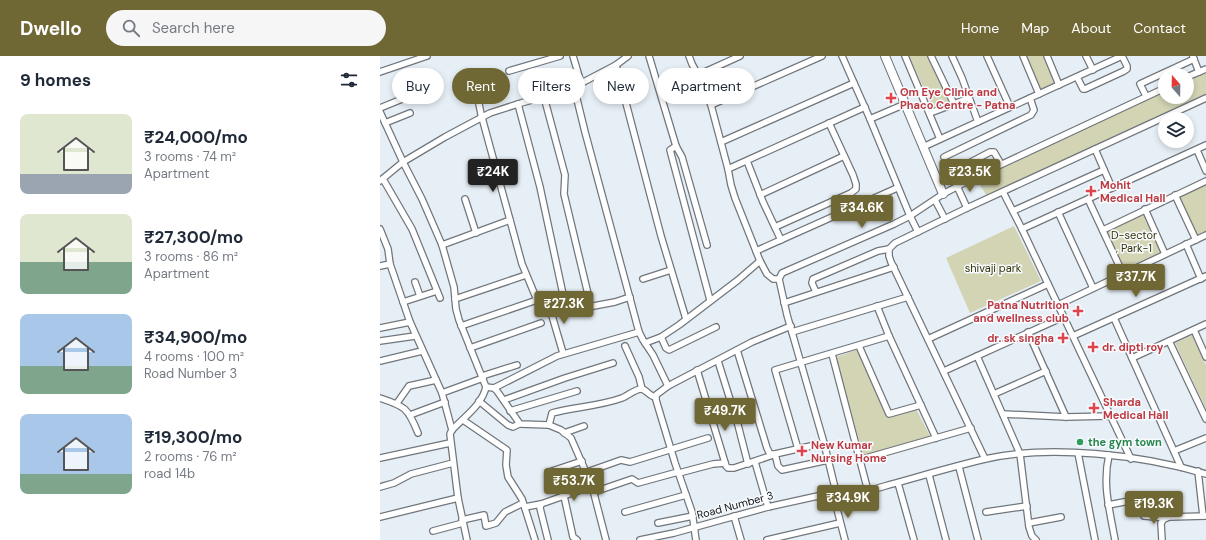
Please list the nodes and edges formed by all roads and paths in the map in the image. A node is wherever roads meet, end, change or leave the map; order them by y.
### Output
1 (427, 56) edge
2 (560, 56) edge
3 (573, 56) edge
4 (628, 56) edge
5 (650, 56) edge
6 (689, 56) edge
7 (740, 56) edge
8 (822, 56) edge
9 (842, 56) edge
10 (885, 56) edge
11 (905, 56) edge
12 (931, 56) edge
13 (952, 56) edge
14 (987, 56) edge
15 (1022, 56) edge
16 (1047, 56) edge
17 (1086, 56) edge
18 (1122, 56) edge
19 (811, 58) edge
20 (1193, 58) edge
21 (616, 65) junction
22 (577, 68) edge
23 (694, 68) edge
24 (713, 68) edge
25 (1206, 69) edge
26 (1093, 70) junction
27 (510, 71) edge
28 (380, 72) edge
29 (1199, 72) junction
30 (1194, 74) edge
31 (1077, 77) junction
32 (585, 81) edge
33 (854, 84) junction
34 (1060, 85) junction
35 (1158, 91) edge
36 (1039, 94) junction
37 (1146, 96) junction
38 (969, 98) junction
39 (1030, 98) junction
40 (1206, 98) edge
41 (392, 103) edge
42 (479, 104) edge
43 (518, 104) joint
44 (546, 104) edge
45 (578, 104) edge
46 (905, 104) junction
47 (954, 104) junction
48 (711, 105) joint
49 (864, 107) junction
50 (1010, 107) junction
51 (380, 108) edge
52 (380, 112) edge
53 (410, 113) dead end
54 (930, 113) junction
55 (482, 118) junction
56 (870, 119) junction
57 (978, 122) junction
58 (829, 123) junction
59 (383, 125) edge
60 (940, 139) junction
61 (721, 142) junction
62 (1206, 145) edge
63 (676, 146) junction
64 (923, 147) junction
65 (1095, 149) junction
66 (1197, 150) junction
67 (844, 156) junction
68 (944, 157) dead end
69 (747, 161) junction
70 (403, 162) junction
71 (1001, 164) junction
72 (728, 169) junction
73 (1104, 170) junction
74 (1206, 171) edge
75 (381, 180) edge
76 (937, 180) junction
77 (1206, 181) edge
78 (957, 186) junction
79 (897, 188) junction
80 (1112, 188) junction
81 (1004, 192) junction
82 (943, 194) junction
83 (760, 195) junction
84 (1175, 195) junction
85 (465, 199) dead end
86 (1088, 199) junction
87 (935, 200) junction
88 (967, 208) junction
89 (1145, 209) junction
90 (1013, 211) junction
91 (1058, 212) junction
92 (910, 216) junction
93 (945, 219) junction
94 (510, 220) junction
95 (775, 227) junction
96 (380, 229) edge
97 (1022, 229) junction
98 (1103, 230) junction
99 (918, 232) junction
100 (476, 233) junction
101 (1206, 235) edge
102 (781, 240) junction
103 (1196, 240) junction
104 (1186, 244) junction
105 (442, 245) junction
106 (707, 245) dead end
107 (889, 249) junction
108 (756, 251) junction
109 (1165, 254) junction
110 (760, 261) junction
111 (390, 264) junction
112 (380, 266) edge
113 (894, 267) junction
114 (671, 270) junction
115 (1123, 274) junction
116 (526, 275) junction
117 (1203, 277) edge
118 (643, 279) dead end
119 (779, 279) junction
120 (415, 282) dead end
121 (1048, 284) junction
122 (1093, 288) junction
123 (437, 291) junction
124 (816, 292) junction
125 (420, 296) junction
126 (630, 297) junction
127 (908, 297) junction
128 (440, 298) dead end
129 (455, 299) junction
130 (564, 299) junction
131 (537, 300) junction
132 (710, 300) junction
133 (403, 302) junction
134 (548, 302) junction
135 (784, 303) junction
136 (1058, 305) junction
137 (877, 306) junction
138 (552, 314) junction
139 (1064, 317) junction
140 (1114, 318) junction
141 (686, 319) junction
142 (410, 322) junction
143 (541, 323) dead end
144 (1206, 324) edge
145 (461, 326) junction
146 (716, 327) dead end
147 (380, 328) edge
148 (792, 329) junction
149 (1194, 330) junction
150 (640, 332) junction
151 (1028, 332) junction
152 (415, 336) junction
153 (889, 336) junction
154 (1073, 336) junction
155 (661, 337) junction
156 (928, 339) junction
157 (380, 341) edge
158 (1169, 341) junction
159 (645, 343) junction
160 (625, 346) dead end
161 (859, 346) junction
162 (470, 348) junction
163 (422, 350) junction
164 (737, 350) junction
165 (563, 353) junction
166 (832, 354) junction
167 (977, 356) junction
168 (1206, 357) edge
169 (1132, 358) junction
170 (380, 361) edge
171 (718, 361) junction
172 (613, 363) dead end
173 (801, 363) junction
174 (517, 365) dead end
175 (697, 370) junction
176 (944, 371) junction
177 (1046, 371) junction
178 (482, 377) junction
179 (436, 380) junction
180 (668, 386) junction
181 (486, 387) junction
182 (494, 388) junction
183 (642, 389) junction
184 (578, 391) dead end
185 (442, 393) junction
186 (994, 394) junction
187 (655, 397) junction
188 (380, 398) edge
189 (504, 400) junction
190 (480, 401) junction
191 (445, 402) junction
192 (397, 403) junction
193 (921, 405) junction
194 (510, 410) junction
195 (1003, 414) junction
196 (410, 415) junction
197 (1111, 416) junction
198 (1066, 417) junction
199 (1206, 419) edge
200 (463, 420) junction
201 (519, 424) junction
202 (549, 425) junction
203 (584, 426) dead end
204 (971, 428) junction
205 (452, 430) junction
206 (418, 433) dead end
207 (564, 433) junction
208 (708, 438) dead end
209 (936, 438) junction
210 (1206, 438) edge
211 (824, 443) junction
212 (450, 444) junction
213 (671, 449) junction
214 (798, 449) junction
215 (1174, 451) junction
216 (1078, 453) junction
217 (1020, 454) junction
218 (774, 455) junction
219 (1108, 455) junction
220 (380, 458) edge
221 (1131, 458) junction
222 (985, 459) junction
223 (828, 460) junction
224 (859, 460) junction
225 (582, 461) junction
226 (755, 462) junction
227 (453, 463) junction
228 (725, 464) junction
229 (748, 464) junction
230 (958, 467) junction
231 (1181, 467) junction
232 (549, 472) dead end
233 (587, 472) junction
234 (1198, 472) junction
235 (678, 473) junction
236 (1206, 474) edge
237 (929, 475) junction
238 (898, 483) junction
239 (380, 487) edge
240 (593, 489) junction
241 (868, 491) junction
242 (838, 494) junction
243 (686, 495) junction
244 (564, 496) junction
245 (458, 498) junction
246 (541, 504) junction
247 (524, 505) junction
248 (1108, 505) junction
249 (1026, 506) junction
250 (768, 507) junction
251 (626, 512) dead end
252 (986, 512) dead end
253 (693, 516) junction
254 (734, 516) junction
255 (1205, 516) edge
256 (380, 517) edge
257 (1061, 517) dead end
258 (1166, 518) junction
259 (463, 521) junction
260 (658, 523) dead end
261 (840, 523) junction
262 (1029, 523) junction
263 (694, 527) junction
264 (433, 531) dead end
265 (467, 540) edge
266 (535, 540) edge
267 (548, 540) edge
268 (577, 540) edge
269 (606, 540) edge
270 (640, 540) edge
271 (696, 540) edge
272 (741, 540) edge
273 (767, 540) edge
274 (845, 540) edge
275 (914, 540) edge
276 (946, 540) edge
277 (978, 540) edge
278 (1035, 540) edge
279 (1095, 540) edge
280 (1116, 540) edge
281 (1162, 540) edge

1 - 28 street
2 - 27 street
3 - 22 street
4 - 21 street
5 - 63 street
6 - 23 street
7 - 24 street
8 - 19 street
9 - 33 street
10 - 46 street
11 - 54 street
12 - 47 street
13 - 38 street
14 - 50 street
15 - 36 street
16 - 34 street
17 - 26 street
18 - 26 street
18 - 31 street
19 - 48 street
20 - 29 street
20 - 37 street
21 - 32 street
21 - 114 street
25 - 29 street
26 - 31 street
29 - 30 street
31 - 34 street
33 - 49 street
33 - 61 street
34 - 36 street
35 - 37 street
36 - 39 street
37 - 71 street
38 - 47 street
38 - 57 street
39 - 50 street
39 - 68 street
40 - 65 street
41 - 51 street
42 - 55 street
43 - 55 street
43 - 130 street
44 - 130 street
45 - 126 street
46 - 56 street
46 - 64 street
47 - 54 street
48 - 61 street
49 - 56 street
49 - 58 street
50 - 57 street
52 - 59 street
53 - 59 street
54 - 60 street
55 - 70 street
55 - 94 street
56 - 79 street
57 - 60 street
58 - 67 street
58 - 69 street
59 - 70 street
60 - 64 street
61 - 72 street
62 - 66 street
63 - 106 street
63 - 132 street
64 - 76 street
65 - 73 street
65 - 81 street
66 - 74 street
66 - 80 street
67 - 83 street
67 - 95 street
69 - 72 street
69 - 83 street
70 - 75 street
70 - 105 street
71 - 76 street
71 - 78 street
72 - 108 street
73 - 80 street
73 - 90 street
75 - 123 street
76 - 82 street
77 - 84 street
78 - 82 street
78 - 88 street
79 - 92 street
79 - 102 street
80 - 86 street
81 - 88 street
81 - 90 street
82 - 87 street
83 - 95 street
84 - 89 street
84 - 103 street
85 - 100 street
86 - 91 street
86 - 98 street
87 - 92 street
87 - 93 street
88 - 93 street
89 - 98 street
89 - 109 street
90 - 97 street
91 - 97 street
91 - 122 street
92 - 99 street
92 - 119 street
93 - 99 street
94 - 100 street
94 - 116 street
95 - 102 street
96 - 111 street
97 - 121 street
98 - 115 street
99 - 107 street
100 - 105 street
101 - 103 street
102 - 108 street
103 - 104 street
104 - 109 street
104 - 117 street
105 - 129 street
107 - 113 street
107 - 124 street
108 - 110 street
109 - 115 street
110 - 119 street
110 - 132 street
111 - 112 street
111 - 133 street
113 - 124 street
113 - 127 street
114 - 118 street
114 - 141 street
115 - 122 street
116 - 129 street
116 - 131 street
117 - 140 street
119 - 135 street
120 - 125 street
121 - 136 street
121 - 156 street
122 - 136 street
123 - 125 street
123 - 128 street
124 - 135 street
125 - 133 street
126 - 138 street
126 - 150 street
127 - 137 street
127 - 156 street
129 - 145 street
130 - 134 street
131 - 134 street
131 - 145 street
132 - 141 street
133 - 142 street
134 - 138 street
135 - 148 street
136 - 139 street
137 - 148 street
137 - 153 street
138 - 165 street
139 - 151 street
139 - 154 street
140 - 154 street
140 - 169 street
141 - 155 street
142 - 147 street
142 - 152 street
143 - 162 street
144 - 149 street
145 - 162 street
146 - 155 street
148 - 164 street
148 - 173 street
149 - 158 street
149 - 168 street
150 - 159 street
150 - 165 street
151 - 167 street
151 - 177 street
152 - 157 street
152 - 163 street
153 - 161 street
153 - 193 street
154 - 197 street
155 - 159 street
156 - 176 street
158 - 169 street
158 - 199 street
159 - 180 street
160 - 183 street
161 - 166 street
161 - 193 street
162 - 178 street
163 - 170 street
163 - 179 street
164 - 171 street
164 - 218 street
165 - 182 street
166 - 173 street
166 - 224 street
167 - 176 street
167 - 186 street
169 - 215 street
171 - 175 street
171 - 229 street
172 - 189 street
173 - 211 street
173 - 214 street
174 - 178 street
175 - 180 street
175 - 228 street
176 - 204 street
177 - 186 street
177 - 198 street
178 - 181 street
178 - 185 street
179 - 185 street
179 - 192 street
180 - 187 street
181 - 182 street
181 - 190 street
182 - 189 street
183 - 187 street
183 - 202 street
184 - 194 street
185 - 191 street
186 - 195 street
187 - 213 street
188 - 192 street
189 - 194 street
190 - 200 street
190 - 201 street
191 - 196 street
191 - 205 street
192 - 196 street
193 - 209 street
194 - 201 street
195 - 198 street
195 - 217 street
196 - 206 street
197 - 198 street
197 - 221 street
200 - 205 street
200 - 247 street
201 - 202 street
202 - 207 street
203 - 207 street
204 - 209 street
204 - 222 street
205 - 212 street
207 - 225 street
208 - 213 street
209 - 224 street
210 - 215 street
211 - 214 street
211 - 223 street
212 - 220 street
212 - 227 street
213 - 233 street
213 - 235 street
214 - 218 street
215 - 231 street
216 - 217 street, Road Number 3
216 - 219 street, Road Number 3
216 - 279 street
217 - 222 street, Road Number 3
217 - 249 street
218 - 223 street
218 - 226 street
219 - 221 street, Road Number 3
219 - 248 street
221 - 231 street, Road Number 3
222 - 230 street, Road Number 3
223 - 242 street
224 - 241 street
225 - 232 street
225 - 233 street
226 - 229 street
226 - 250 street
227 - 239 street
227 - 245 street
228 - 229 street
228 - 235 street
230 - 237 street, Road Number 3
230 - 277 street
231 - 234 street, Road Number 3
233 - 240 street
234 - 236 street, Road Number 3
234 - 255 street
235 - 240 street
235 - 243 street
237 - 238 street, Road Number 3
237 - 276 street
238 - 241 street, Road Number 3
238 - 275 street
240 - 244 street
240 - 269 street
241 - 242 street, Road Number 3
242 - 250 street, Road Number 3
242 - 261 street
243 - 251 street
243 - 253 street
244 - 246 street
244 - 268 street
245 - 256 street
245 - 259 street
246 - 247 street
246 - 267 street
247 - 259 street
247 - 266 street
248 - 258 street
248 - 280 street
249 - 252 street
249 - 262 street
250 - 254 street, Road Number 3
253 - 260 street
253 - 263 street
254 - 263 street, Road Number 3
254 - 272 street
255 - 258 street
257 - 262 street
258 - 281 street
259 - 264 street
259 - 265 street
261 - 273 street
261 - 274 street
262 - 278 street
263 - 270 street, Road Number 3
263 - 271 street

